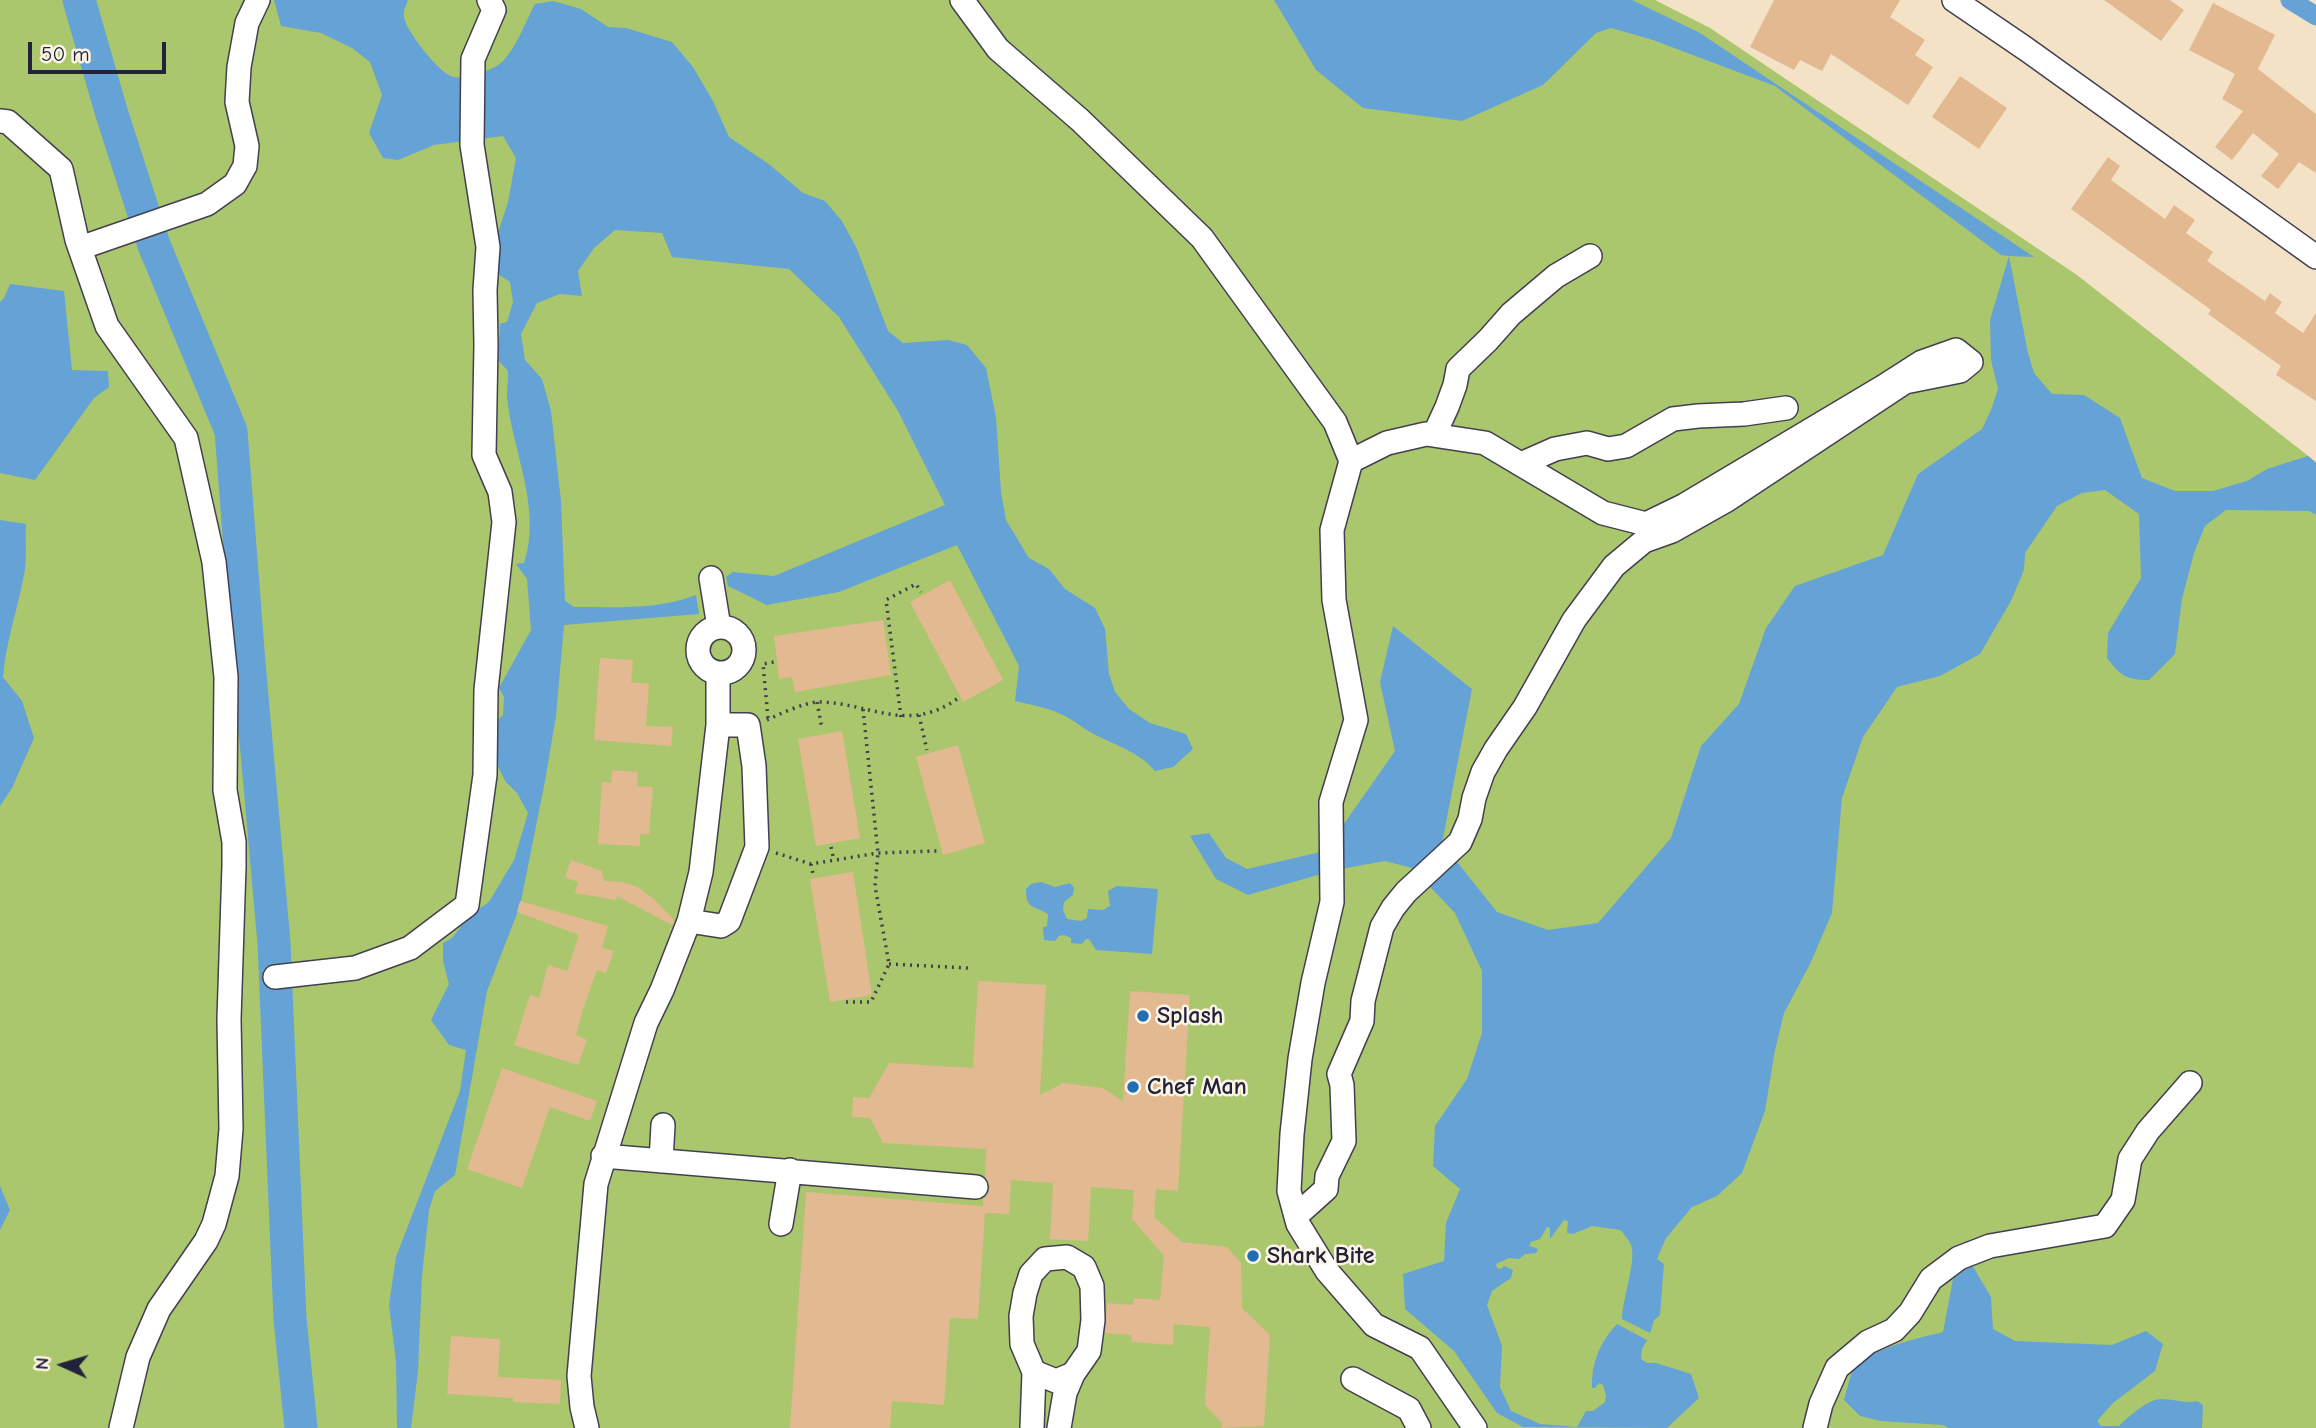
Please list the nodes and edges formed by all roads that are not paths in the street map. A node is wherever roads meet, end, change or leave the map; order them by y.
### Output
1 (258, 0) edge
2 (489, 0) edge
3 (962, 0) edge
4 (1954, 0) edge
5 (0, 121) edge
6 (80, 248) junction
7 (1590, 256) dead end
8 (2316, 257) edge
9 (1786, 408) dead end
10 (1434, 435) junction
11 (1351, 461) junction
12 (1521, 464) junction
13 (711, 578) dead end
14 (718, 619) junction
15 (718, 673) junction
16 (718, 725) junction
17 (688, 921) junction
18 (275, 977) dead end
19 (2190, 1083) dead end
20 (663, 1125) dead end
21 (603, 1156) junction
22 (661, 1161) junction
23 (790, 1170) junction
24 (976, 1187) dead end
25 (1296, 1216) junction
26 (781, 1224) dead end
27 (1034, 1372) junction
28 (1073, 1374) junction
29 (1353, 1379) dead end
30 (121, 1428) edge
31 (587, 1428) edge
32 (1033, 1428) edge
33 (1059, 1428) edge
34 (1419, 1428) edge
35 (1475, 1428) edge
36 (1815, 1428) edge

1 - 6 street
2 - 18 street
3 - 11 street
4 - 8 street
5 - 6 street
6 - 30 street
7 - 10 street
9 - 12 street
10 - 11 street
10 - 12 street
11 - 25 street
12 - 25 street
13 - 14 street
14 - 15 street
14 - 15 street
15 - 16 street
16 - 17 street
16 - 17 street
17 - 21 street
19 - 36 street
20 - 22 street
21 - 22 street
21 - 31 street
22 - 23 street
23 - 24 street
23 - 26 street
25 - 35 street
27 - 28 street
27 - 28 street
27 - 32 street
28 - 33 street
29 - 34 street

